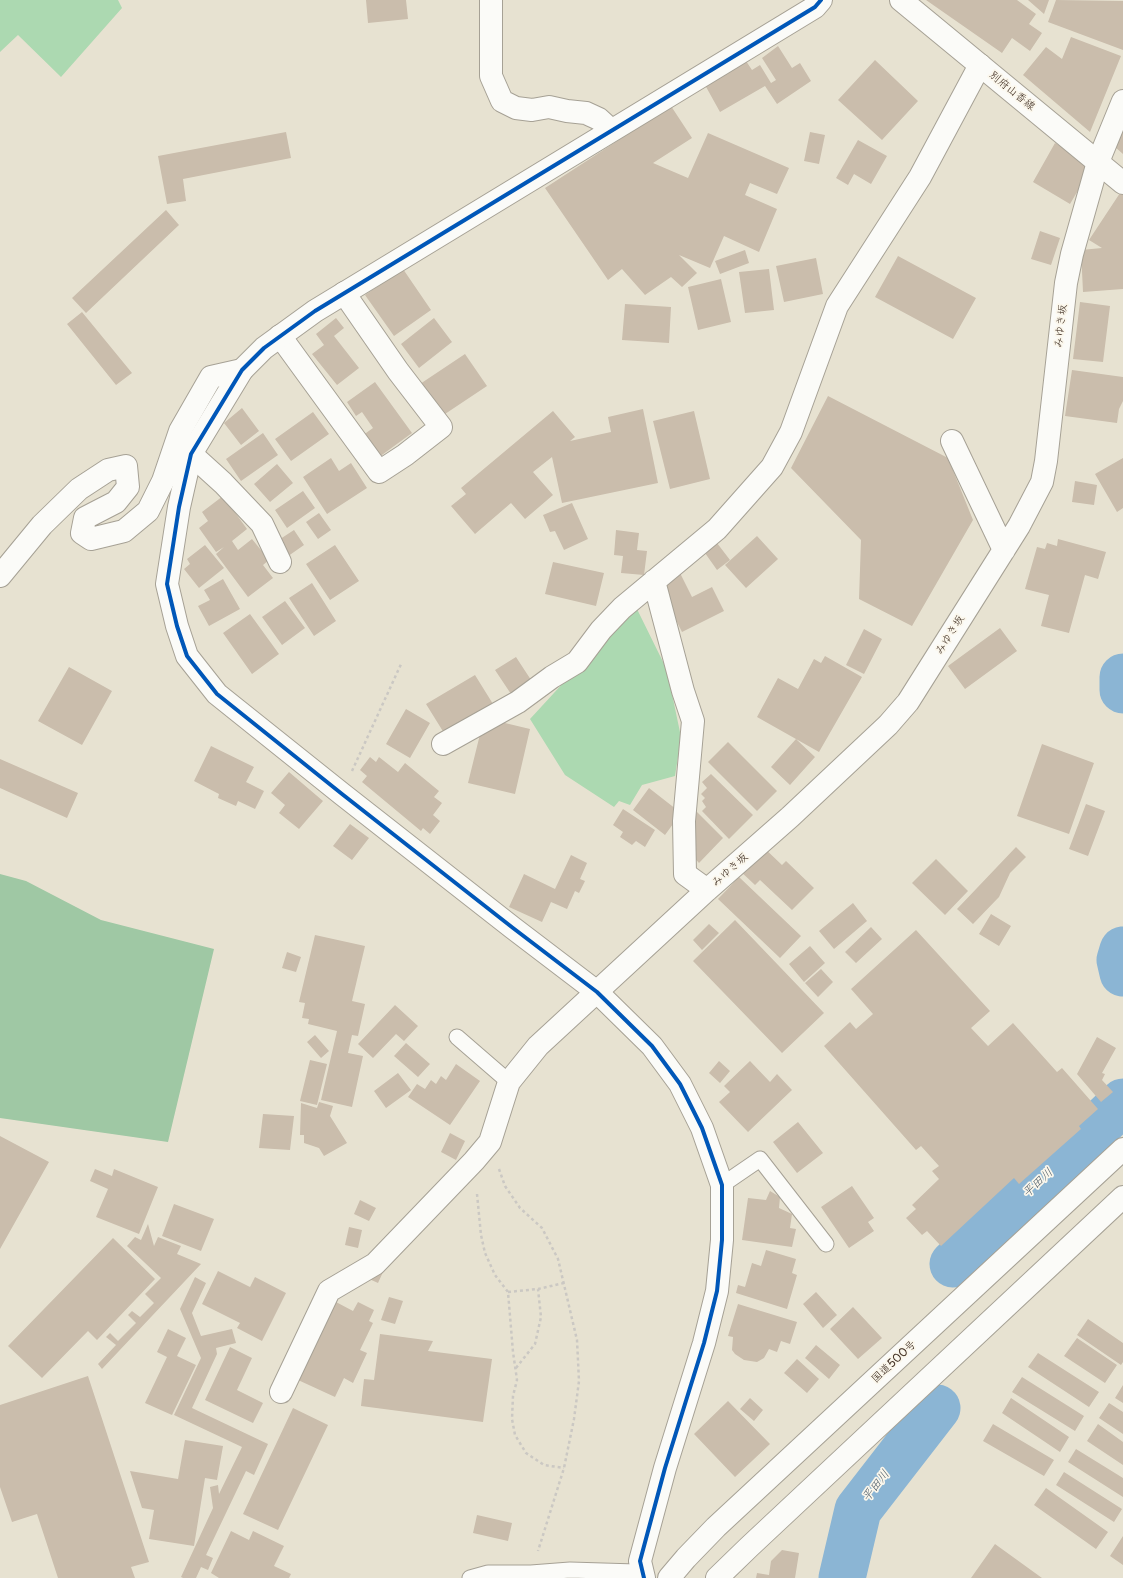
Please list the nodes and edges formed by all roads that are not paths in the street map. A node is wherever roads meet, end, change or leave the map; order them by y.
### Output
1 (491, 0) edge
2 (821, 0) edge
3 (901, 0) edge
4 (980, 65) junction
5 (1123, 101) edge
6 (611, 130) junction
7 (1098, 162) junction
8 (1123, 183) edge
9 (344, 293) junction
10 (280, 336) junction
11 (242, 370) junction
12 (952, 440) dead end
13 (191, 454) junction
14 (1004, 550) junction
15 (280, 562) dead end
16 (0, 576) edge
17 (654, 581) junction
18 (443, 744) dead end
19 (707, 890) junction
20 (597, 992) junction
21 (457, 1037) dead end
22 (509, 1082) junction
23 (1123, 1149) edge
24 (722, 1185) junction
25 (1123, 1197) edge
26 (826, 1244) dead end
27 (280, 1392) dead end
28 (639, 1572) edge
29 (470, 1578) edge
30 (669, 1578) edge
31 (718, 1578) edge

1 - 6 main road
2 - 6 main road
3 - 4 main road, 別府山香線
4 - 7 main road, 別府山香線
4 - 17 main road
5 - 7 main road, みゆき坂
6 - 9 main road
7 - 8 main road, 別府山香線
7 - 14 main road, みゆき坂
9 - 10 main road
9 - 10 main road
10 - 11 main road
11 - 13 main road
11 - 16 main road
12 - 14 main road
13 - 15 main road
13 - 20 main road
14 - 19 main road, みゆき坂
17 - 18 main road
17 - 19 main road
19 - 20 main road, みゆき坂
20 - 22 main road, みゆき坂
20 - 24 main road
21 - 22 lane
22 - 27 main road
23 - 30 main road, 国道500号
24 - 26 lane
24 - 28 main road
25 - 31 main road
28 - 29 lane

